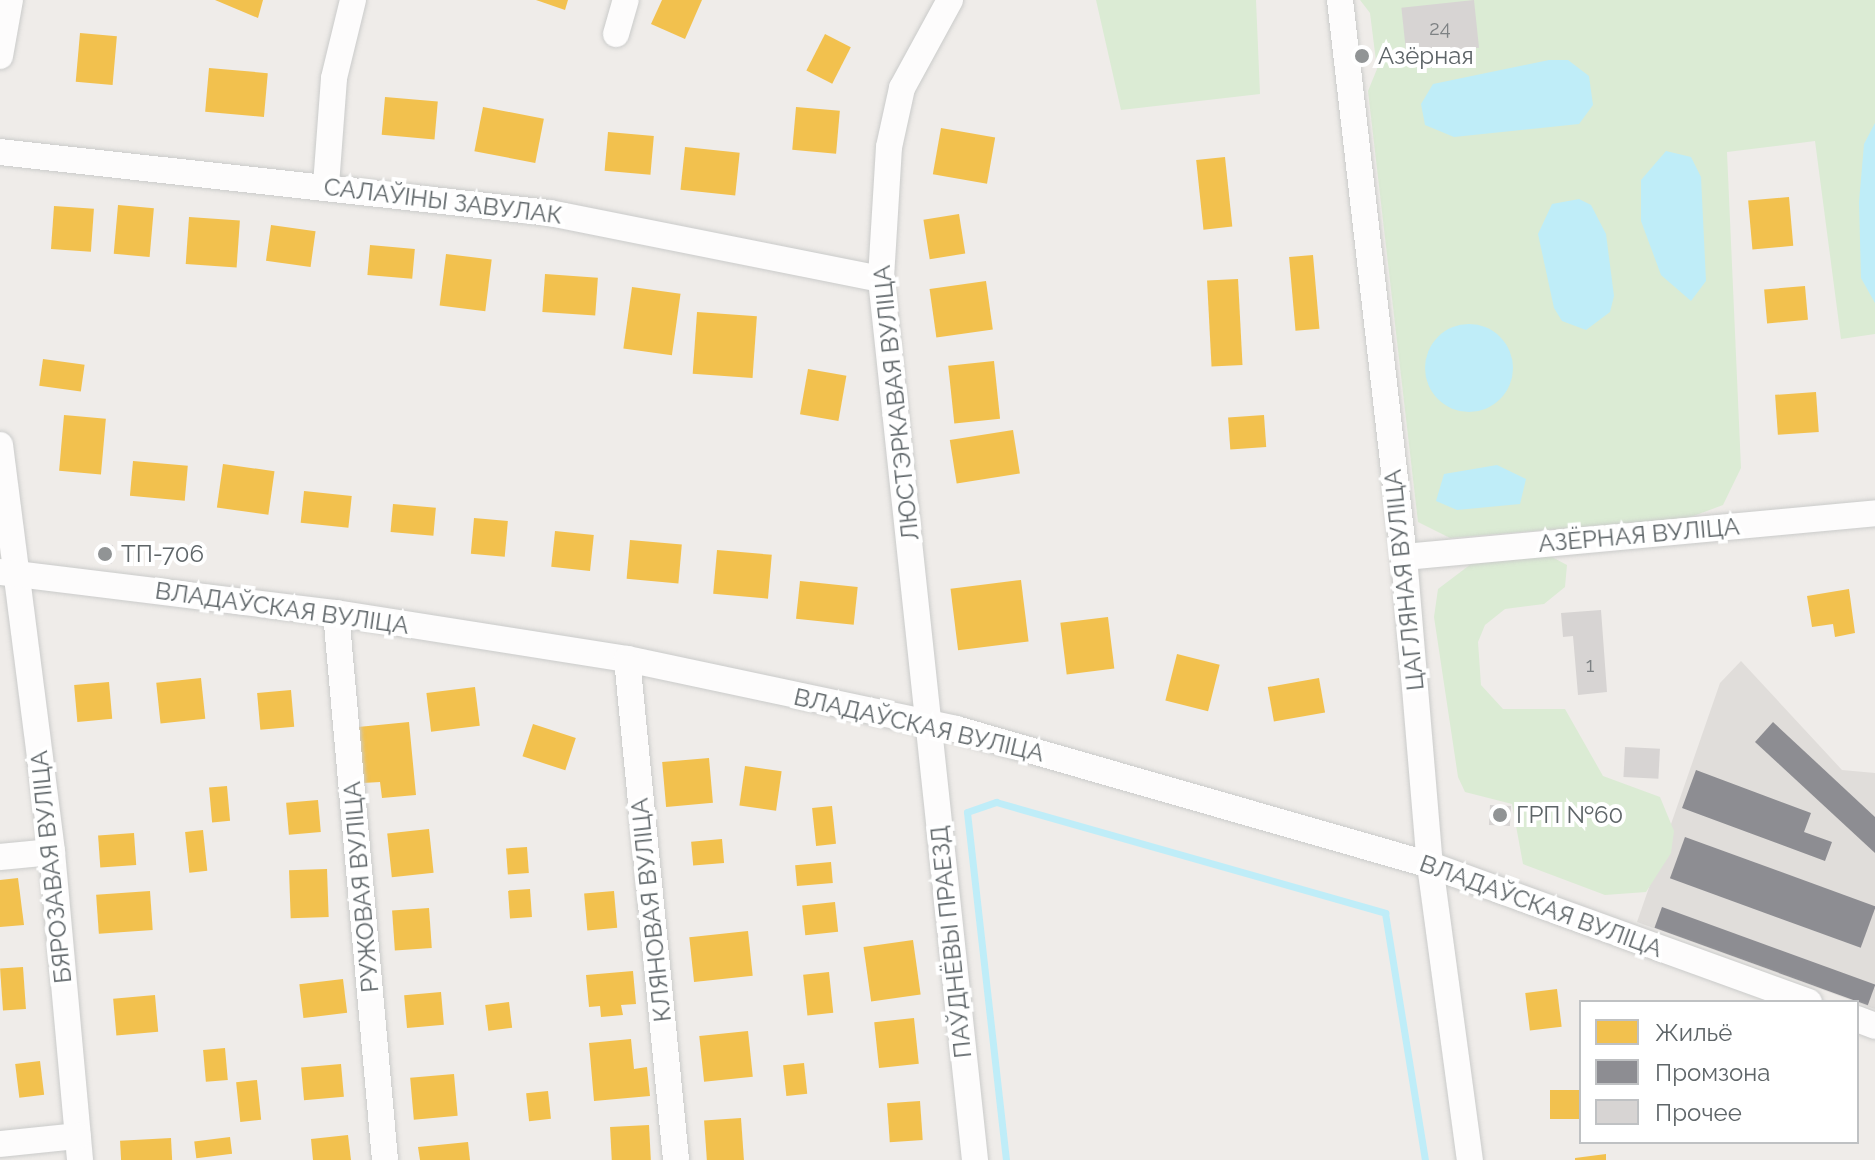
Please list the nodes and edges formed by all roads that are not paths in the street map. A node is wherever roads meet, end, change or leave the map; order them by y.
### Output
1 (10, 0) edge
2 (353, 0) edge
3 (626, 0) edge
4 (950, 0) edge
5 (1340, 0) edge
6 (616, 34) dead end
7 (0, 56) edge
8 (0, 152) edge
9 (326, 185) junction
10 (881, 279) junction
11 (0, 445) edge
12 (1875, 513) edge
13 (1404, 557) junction
14 (9, 573) edge
15 (336, 613) junction
16 (627, 659) junction
17 (927, 723) junction
18 (52, 852) junction
19 (0, 857) edge
20 (1430, 865) junction
21 (1803, 1000) edge
22 (0, 1144) edge
23 (79, 1148) edge
24 (385, 1160) edge
25 (676, 1160) edge
26 (975, 1160) edge
27 (1470, 1160) edge

1 - 7 street
2 - 9 street
3 - 6 street
4 - 10 street, ЛЮСТЭРКАВАЯ ВУЛІЦА
5 - 13 street, ЦАГЛЯНАЯ ВУЛІЦА
8 - 9 street, САЛАЎІНЫ ЗАВУЛАК
9 - 10 street, САЛАЎІНЫ ЗАВУЛАК
10 - 17 street, ЛЮСТЭРКАВАЯ ВУЛІЦА
11 - 14 street, БЯРОЗАВАЯ ВУЛІЦА
12 - 13 street, АЗЁРНАЯ ВУЛІЦА
13 - 20 street, ЦАГЛЯНАЯ ВУЛІЦА
14 - 15 street, ВЛАДАЎСКАЯ ВУЛІЦА
14 - 18 street, БЯРОЗАВАЯ ВУЛІЦА
15 - 16 street, ВЛАДАЎСКАЯ ВУЛІЦА
15 - 24 street, РУЖОВАЯ ВУЛІЦА
16 - 17 street, ВЛАДАЎСКАЯ ВУЛІЦА
16 - 25 street, КЛЯНОВАЯ ВУЛІЦА
17 - 20 street, ВЛАДАЎСКАЯ ВУЛІЦА
17 - 26 street, ПАЎДНЁВЫ ПРАЕЗД
18 - 19 street
18 - 23 street, БЯРОЗАВАЯ ВУЛІЦА
20 - 21 street, ВЛАДАЎСКАЯ ВУЛІЦА
20 - 27 street, ЦАГЛЯНАЯ ВУЛІЦА
22 - 23 street

